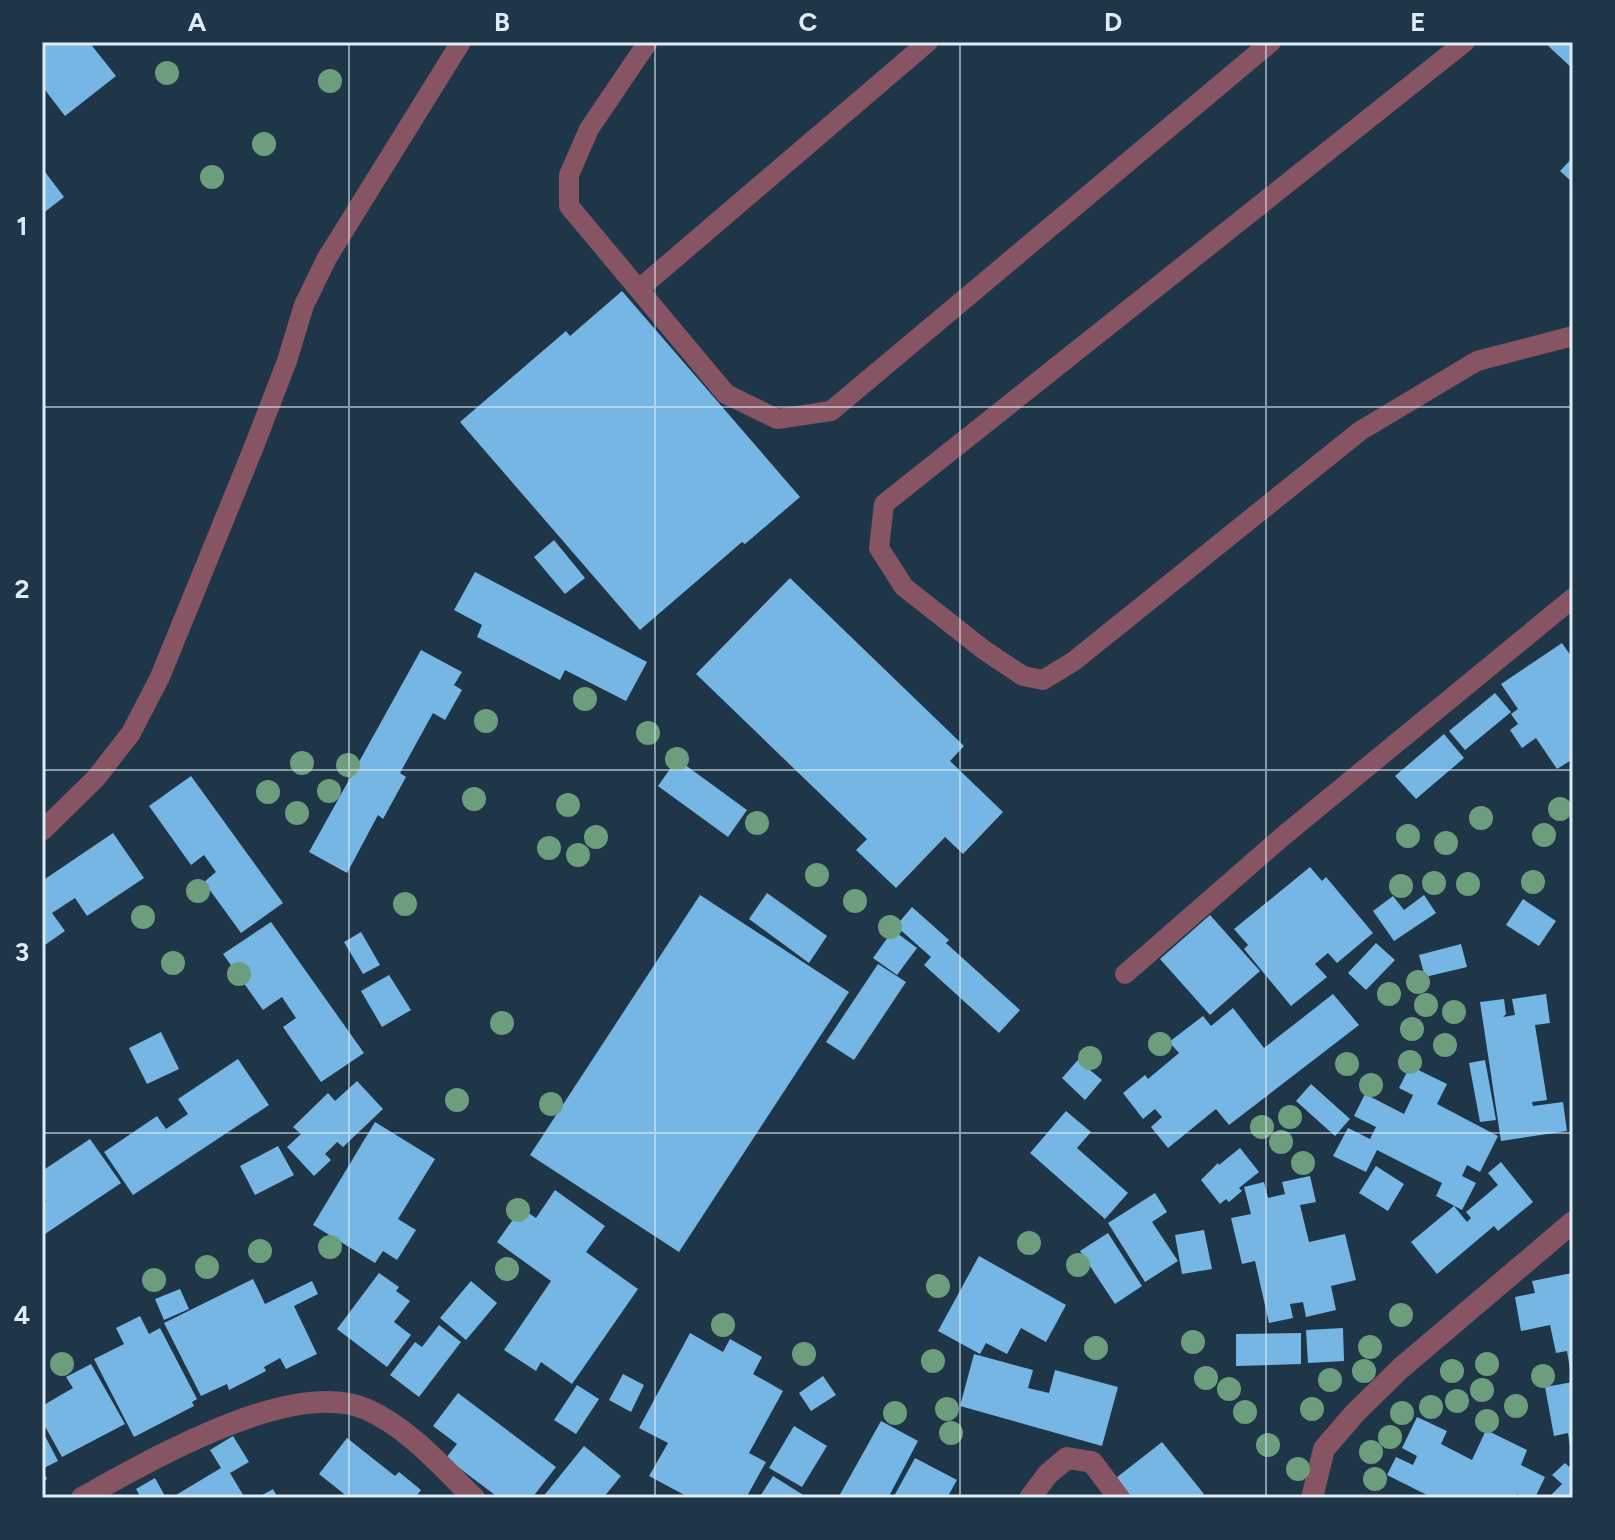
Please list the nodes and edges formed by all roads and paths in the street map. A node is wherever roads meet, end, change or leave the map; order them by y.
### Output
1 (461, 42) edge
2 (648, 42) edge
3 (928, 42) edge
4 (1271, 42) edge
5 (1465, 42) edge
6 (639, 289) junction
7 (1573, 336) edge
8 (1573, 598) edge
9 (42, 831) edge
10 (1125, 974) dead end
11 (1573, 1222) edge
12 (82, 1498) edge
13 (474, 1498) edge
14 (1030, 1498) edge
15 (1119, 1498) edge
16 (1312, 1498) edge

1 - 9 lane
2 - 6 lane
3 - 6 lane
4 - 6 lane
5 - 7 lane
8 - 10 lane
11 - 16 street
12 - 13 street
14 - 15 street

